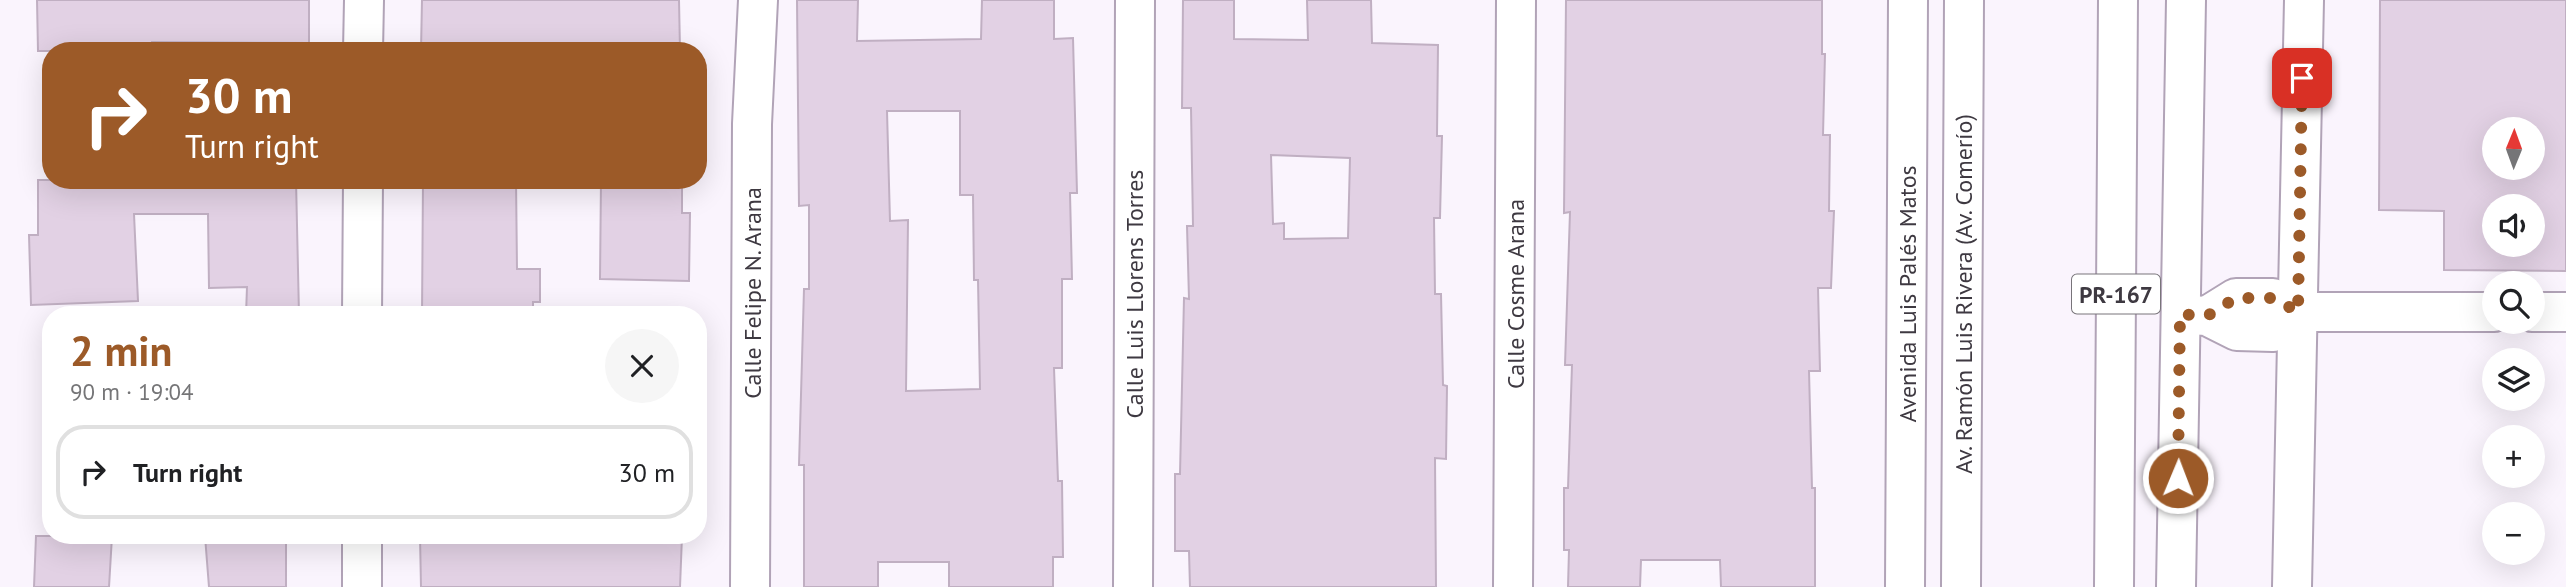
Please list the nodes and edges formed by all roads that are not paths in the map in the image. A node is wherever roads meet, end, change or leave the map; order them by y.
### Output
1 (363, 0) edge
2 (758, 0) edge
3 (1135, 0) edge
4 (1516, 0) edge
5 (1908, 0) edge
6 (1964, 0) edge
7 (2118, 0) edge
8 (2186, 0) edge
9 (2304, 0) edge
10 (363, 42) edge
11 (363, 189) edge
12 (362, 306) edge
13 (2298, 312) junction
14 (2482, 312) edge
15 (2545, 312) edge
16 (2566, 312) edge
17 (2194, 315) junction
18 (362, 544) edge
19 (362, 587) edge
20 (750, 587) edge
21 (1133, 587) edge
22 (1513, 587) edge
23 (1905, 587) edge
24 (1961, 587) edge
25 (2114, 587) edge
26 (2176, 587) edge
27 (2292, 587) edge

1 - 10 street
2 - 20 street, Calle Felipe N. Arana
3 - 21 street, Calle Luis Llorens Torres
4 - 22 street, Calle Cosme Arana
5 - 23 street, Avenida Luis Palés Matos
6 - 24 street, Av. Ramón Luis Rivera (Av. Comerío)
7 - 25 street, PR-167
8 - 17 street
9 - 13 street
11 - 12 street
13 - 14 street
13 - 17 street
13 - 27 street
15 - 16 street
17 - 26 street
18 - 19 street

